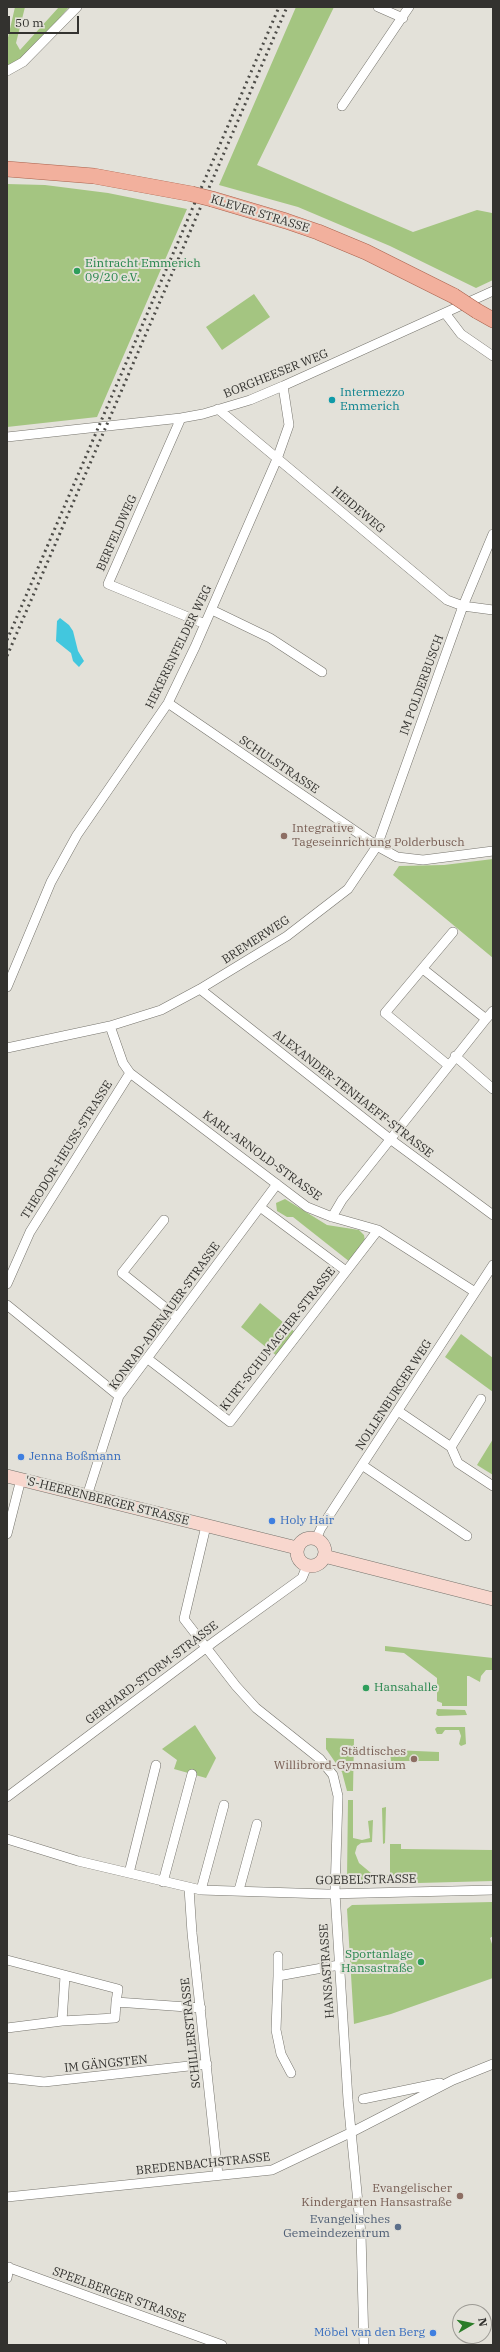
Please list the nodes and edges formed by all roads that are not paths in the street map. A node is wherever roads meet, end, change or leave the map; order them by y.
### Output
1 (76, 7) edge
2 (378, 7) edge
3 (410, 7) edge
4 (403, 18) junction
5 (7, 71) edge
6 (342, 106) dead end
7 (7, 169) edge
8 (493, 291) edge
9 (445, 313) junction
10 (493, 320) edge
11 (493, 356) edge
12 (283, 386) junction
13 (218, 409) junction
14 (181, 418) junction
15 (7, 437) edge
16 (277, 459) junction
17 (493, 534) edge
18 (463, 606) junction
19 (212, 610) junction
20 (493, 610) edge
21 (205, 624) junction
22 (322, 672) dead end
23 (168, 703) junction
24 (378, 846) junction
25 (493, 851) edge
26 (453, 932) dead end
27 (423, 969) junction
28 (7, 987) edge
29 (200, 990) junction
30 (493, 1011) edge
31 (486, 1019) junction
32 (110, 1026) junction
33 (7, 1048) edge
34 (455, 1056) junction
35 (448, 1065) junction
36 (130, 1073) junction
37 (493, 1089) edge
38 (390, 1139) junction
39 (277, 1184) junction
40 (260, 1207) junction
41 (493, 1214) edge
42 (332, 1217) junction
43 (164, 1220) dead end
44 (378, 1230) junction
45 (493, 1265) edge
46 (346, 1271) junction
47 (7, 1284) edge
48 (475, 1292) junction
49 (7, 1305) edge
50 (177, 1317) junction
51 (148, 1359) junction
52 (119, 1396) junction
53 (481, 1399) dead end
54 (398, 1411) junction
55 (451, 1447) junction
56 (362, 1465) junction
57 (7, 1476) edge
58 (21, 1479) junction
59 (493, 1486) edge
60 (87, 1496) junction
61 (206, 1526) junction
62 (7, 1534) edge
63 (467, 1536) dead end
64 (316, 1539) junction
65 (298, 1548) junction
66 (324, 1556) junction
67 (307, 1566) junction
68 (493, 1599) edge
69 (206, 1647) junction
70 (156, 1765) dead end
71 (192, 1774) dead end
72 (7, 1797) edge
73 (224, 1805) dead end
74 (257, 1824) dead end
75 (7, 1839) edge
76 (129, 1873) junction
77 (163, 1882) junction
78 (189, 1888) junction
79 (201, 1890) junction
80 (239, 1890) junction
81 (493, 1890) edge
82 (335, 1893) junction
83 (278, 1956) dead end
84 (7, 1960) edge
85 (339, 1965) junction
86 (65, 1976) junction
87 (278, 1976) junction
88 (116, 2002) junction
89 (201, 2008) junction
90 (62, 2021) junction
91 (7, 2028) edge
92 (207, 2064) junction
93 (493, 2064) edge
94 (291, 2073) dead end
95 (7, 2078) edge
96 (453, 2080) junction
97 (364, 2099) dead end
98 (352, 2132) junction
99 (218, 2175) junction
100 (7, 2196) edge
101 (8, 2267) edge
102 (7, 2278) edge
103 (212, 2344) edge
104 (222, 2345) edge
105 (364, 2345) edge

1 - 5 street
2 - 4 street
3 - 4 street
4 - 6 street
7 - 10 main road, KLEVER STRASSE, bridge
8 - 9 street, BORGHEESER WEG
9 - 11 street
9 - 12 street, BORGHEESER WEG
12 - 13 street, BORGHEESER WEG
12 - 16 street, HEKERENFELDER WEG
13 - 14 street, BORGHEESER WEG
13 - 16 street, HEIDEWEG
14 - 15 street, BORGHEESER WEG
14 - 21 street, BERFELDWEG
16 - 18 street, HEIDEWEG
16 - 19 street, HEKERENFELDER WEG
17 - 18 street, IM POLDERBUSCH
18 - 20 street, HEIDEWEG
18 - 24 street, IM POLDERBUSCH
19 - 21 street, HEKERENFELDER WEG
19 - 22 street
21 - 23 street, HEKERENFELDER WEG
23 - 24 street, SCHULSTRASSE
23 - 28 street, HEKERENFELDER WEG
24 - 25 street
24 - 29 street, BREMERWEG
26 - 27 street
27 - 31 street
27 - 35 street
29 - 32 street, BREMERWEG
29 - 38 street, ALEXANDER-TENHAEFF-STRASSE
30 - 31 street
31 - 34 street
32 - 33 street, BREMERWEG
32 - 36 street, KARL-ARNOLD-STRASSE
34 - 35 street
34 - 37 street
35 - 38 street
36 - 39 street, KARL-ARNOLD-STRASSE
36 - 47 street, THEODOR-HEUSS-STRASSE
38 - 41 street, ALEXANDER-TENHAEFF-STRASSE
38 - 42 street
39 - 40 street, KONRAD-ADENAUER-STRASSE
39 - 42 street, KARL-ARNOLD-STRASSE
40 - 46 street
40 - 50 street, KONRAD-ADENAUER-STRASSE
42 - 44 street, KARL-ARNOLD-STRASSE
43 - 50 street
44 - 46 street, KURT-SCHUMACHER-STRASSE
44 - 48 street, KARL-ARNOLD-STRASSE
45 - 48 street, NOLLENBURGER WEG
46 - 51 street, KURT-SCHUMACHER-STRASSE
48 - 54 street, NOLLENBURGER WEG
49 - 52 street
50 - 51 street, KONRAD-ADENAUER-STRASSE
51 - 52 street, KONRAD-ADENAUER-STRASSE
52 - 60 street, KONRAD-ADENAUER-STRASSE
53 - 55 street
54 - 55 street
54 - 56 street, NOLLENBURGER WEG
55 - 59 street
56 - 63 street
56 - 64 street, NOLLENBURGER WEG
57 - 58 street, 'S-HEERENBERGER STRASSE
58 - 60 street, 'S-HEERENBERGER STRASSE
58 - 62 street
60 - 61 street, 'S-HEERENBERGER STRASSE
61 - 65 street, 'S-HEERENBERGER STRASSE
61 - 69 street, 'S-HEERENBERGER STRASSE
64 - 65 street
64 - 66 street
65 - 67 street
66 - 67 street
66 - 68 street
67 - 69 street, GERHARD-STORM-STRASSE
69 - 72 street, GERHARD-STORM-STRASSE
69 - 82 street, HANSASTRASSE
70 - 76 street
71 - 77 street
73 - 79 street
74 - 80 street
75 - 76 street, GOEBELSTRASSE
76 - 77 street, GOEBELSTRASSE
77 - 78 street, GOEBELSTRASSE
78 - 79 street, GOEBELSTRASSE
78 - 89 street, SCHILLERSTRASSE
79 - 80 street, GOEBELSTRASSE
80 - 82 street, GOEBELSTRASSE
81 - 82 street, GOEBELSTRASSE
82 - 85 street, HANSASTRASSE
83 - 87 street
84 - 86 street
85 - 87 street
85 - 98 street, HANSASTRASSE
86 - 88 street
86 - 90 street
87 - 94 street
88 - 89 street
88 - 90 street
89 - 92 street, SCHILLERSTRASSE
90 - 91 street
92 - 95 street, IM GÄNGSTEN
92 - 99 street, SCHILLERSTRASSE
93 - 96 street, BREDENBACHSTRASSE
96 - 97 street, BREDENBACHSTRASSE
96 - 98 street, BREDENBACHSTRASSE
98 - 99 street, BREDENBACHSTRASSE
98 - 105 street, HANSASTRASSE
99 - 100 street, BREDENBACHSTRASSE
101 - 102 street
101 - 103 street, SPEELBERGER STRASSE
103 - 104 street, SPEELBERGER STRASSE

